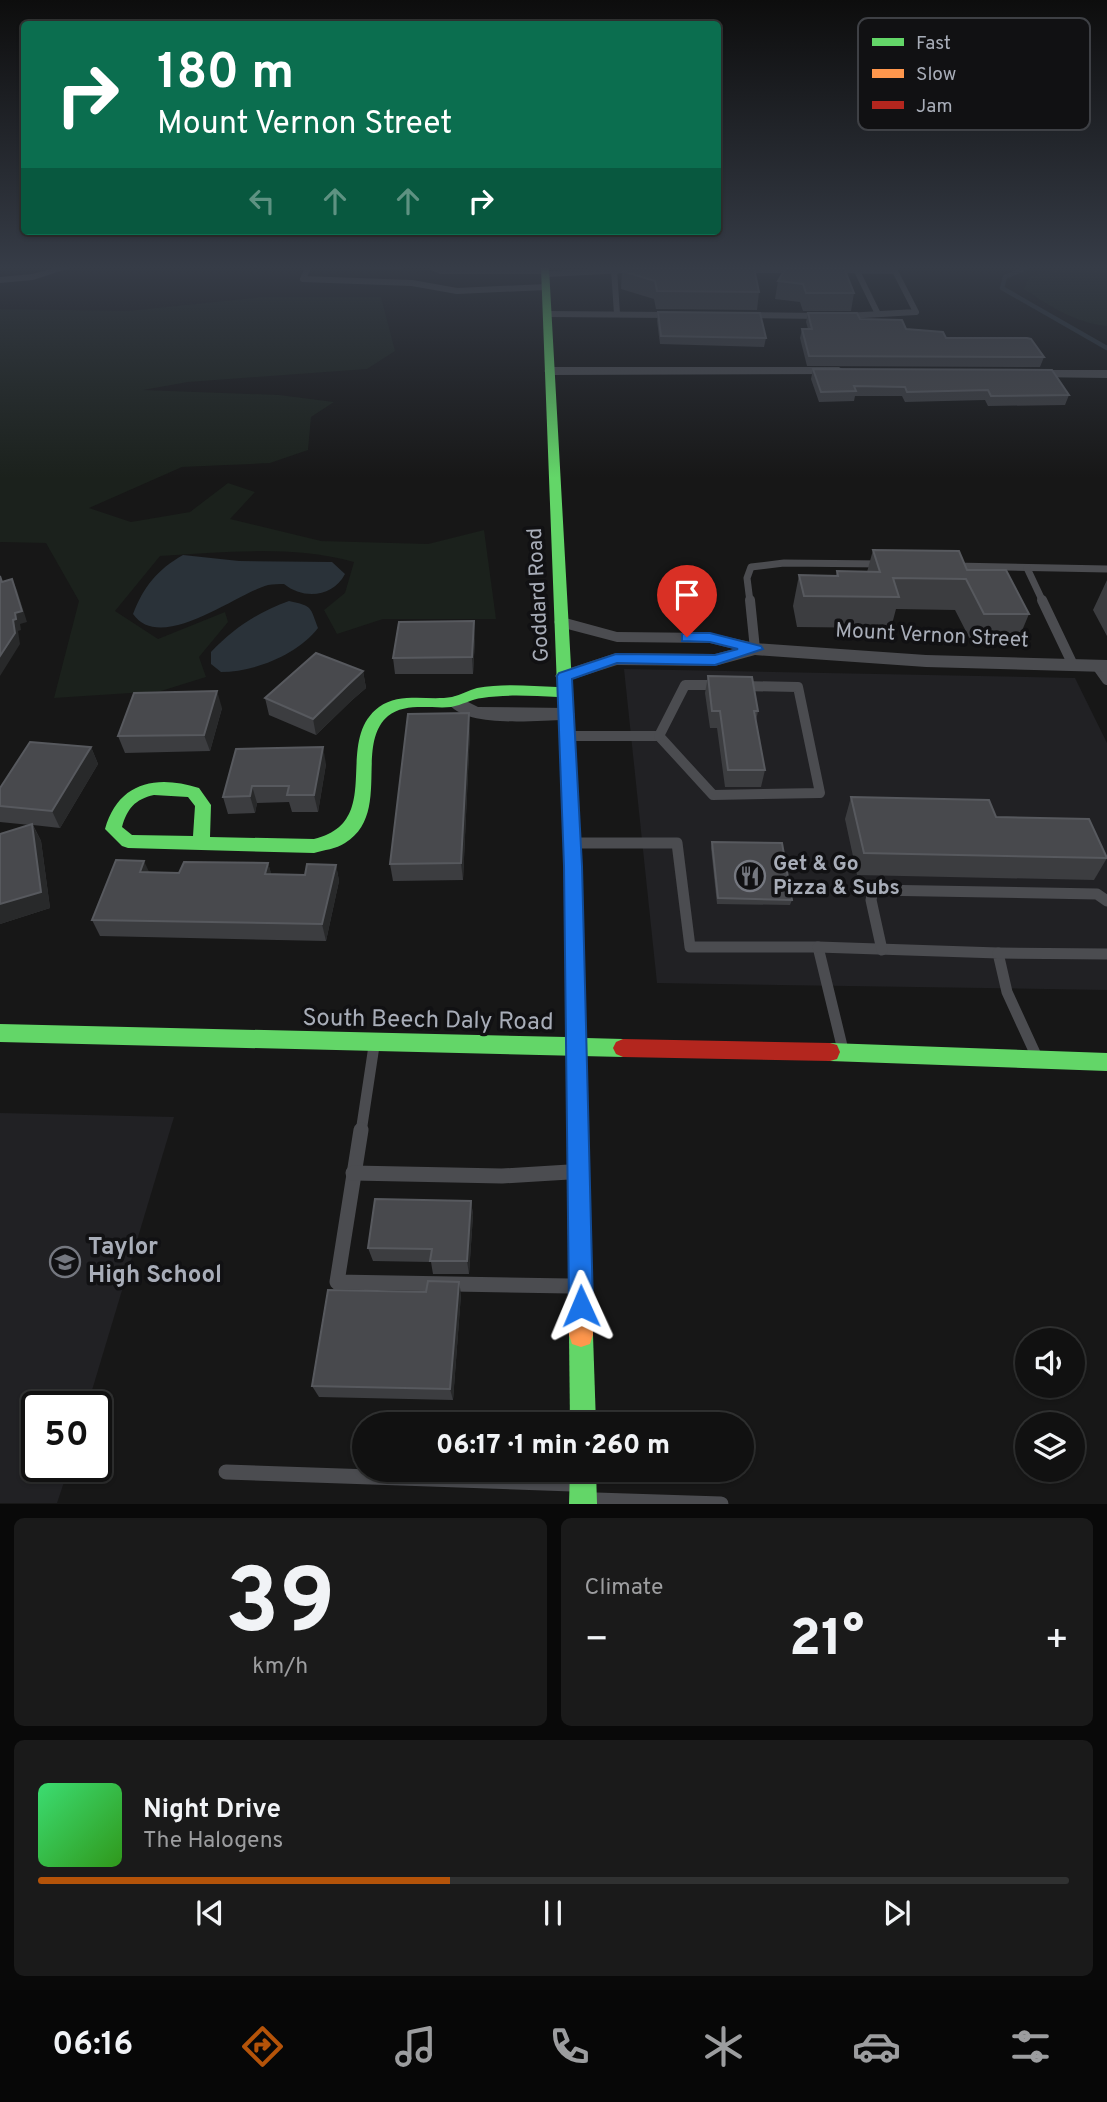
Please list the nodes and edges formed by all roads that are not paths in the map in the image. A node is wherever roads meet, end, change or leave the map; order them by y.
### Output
1 (548, 338) edge
2 (550, 365) junction
3 (848, 371) edge
4 (1012, 373) edge
5 (1107, 374) edge
6 (890, 564) edge
7 (945, 566) edge
8 (1027, 568) junction
9 (1107, 569) edge
10 (562, 622) junction
11 (755, 649) junction
12 (1073, 665) junction
13 (1104, 671) edge
14 (564, 684) junction
15 (456, 702) junction
16 (566, 714) junction
17 (567, 736) junction
18 (659, 736) junction
19 (201, 843) junction
20 (572, 843) junction
21 (1107, 901) edge
22 (818, 947) junction
23 (882, 950) junction
24 (998, 953) junction
25 (1107, 954) edge
26 (0, 1033) edge
27 (375, 1042) junction
28 (576, 1047) junction
29 (844, 1053) junction
30 (1038, 1059) junction
31 (1107, 1062) edge
32 (578, 1172) junction
33 (353, 1173) junction
34 (580, 1286) junction
35 (583, 1412) edge
36 (226, 1472) dead end
37 (583, 1489) edge
38 (721, 1503) edge

1 - 2 main road, Goddard Road
2 - 3 street
2 - 10 main road, Goddard Road
4 - 5 street
6 - 11 lane
7 - 8 lane
8 - 9 lane
8 - 12 lane
10 - 11 street, Mount Vernon Street
10 - 14 main road, Goddard Road
11 - 12 street, Mount Vernon Street
11 - 14 street, Mount Vernon Street
12 - 13 street, Mount Vernon Street
14 - 15 main road
14 - 16 main road, Goddard Road
15 - 16 street
15 - 19 main road
16 - 17 main road, Goddard Road
17 - 18 lane
17 - 20 main road, Goddard Road
18 - 18 lane
19 - 19 main road
20 - 22 lane
20 - 28 main road, Goddard Road
21 - 23 lane
22 - 23 lane
22 - 29 lane
23 - 24 lane
24 - 25 lane
24 - 30 lane
26 - 27 main road, South Beech Daly Road
27 - 28 main road, South Beech Daly Road
27 - 33 lane
28 - 29 main road, South Beech Daly Road
28 - 32 main road, Goddard Road
29 - 30 main road, South Beech Daly Road
30 - 31 main road, South Beech Daly Road
32 - 33 lane
32 - 34 main road, Goddard Road
33 - 34 lane
34 - 35 main road, Goddard Road
36 - 37 lane
37 - 38 lane

